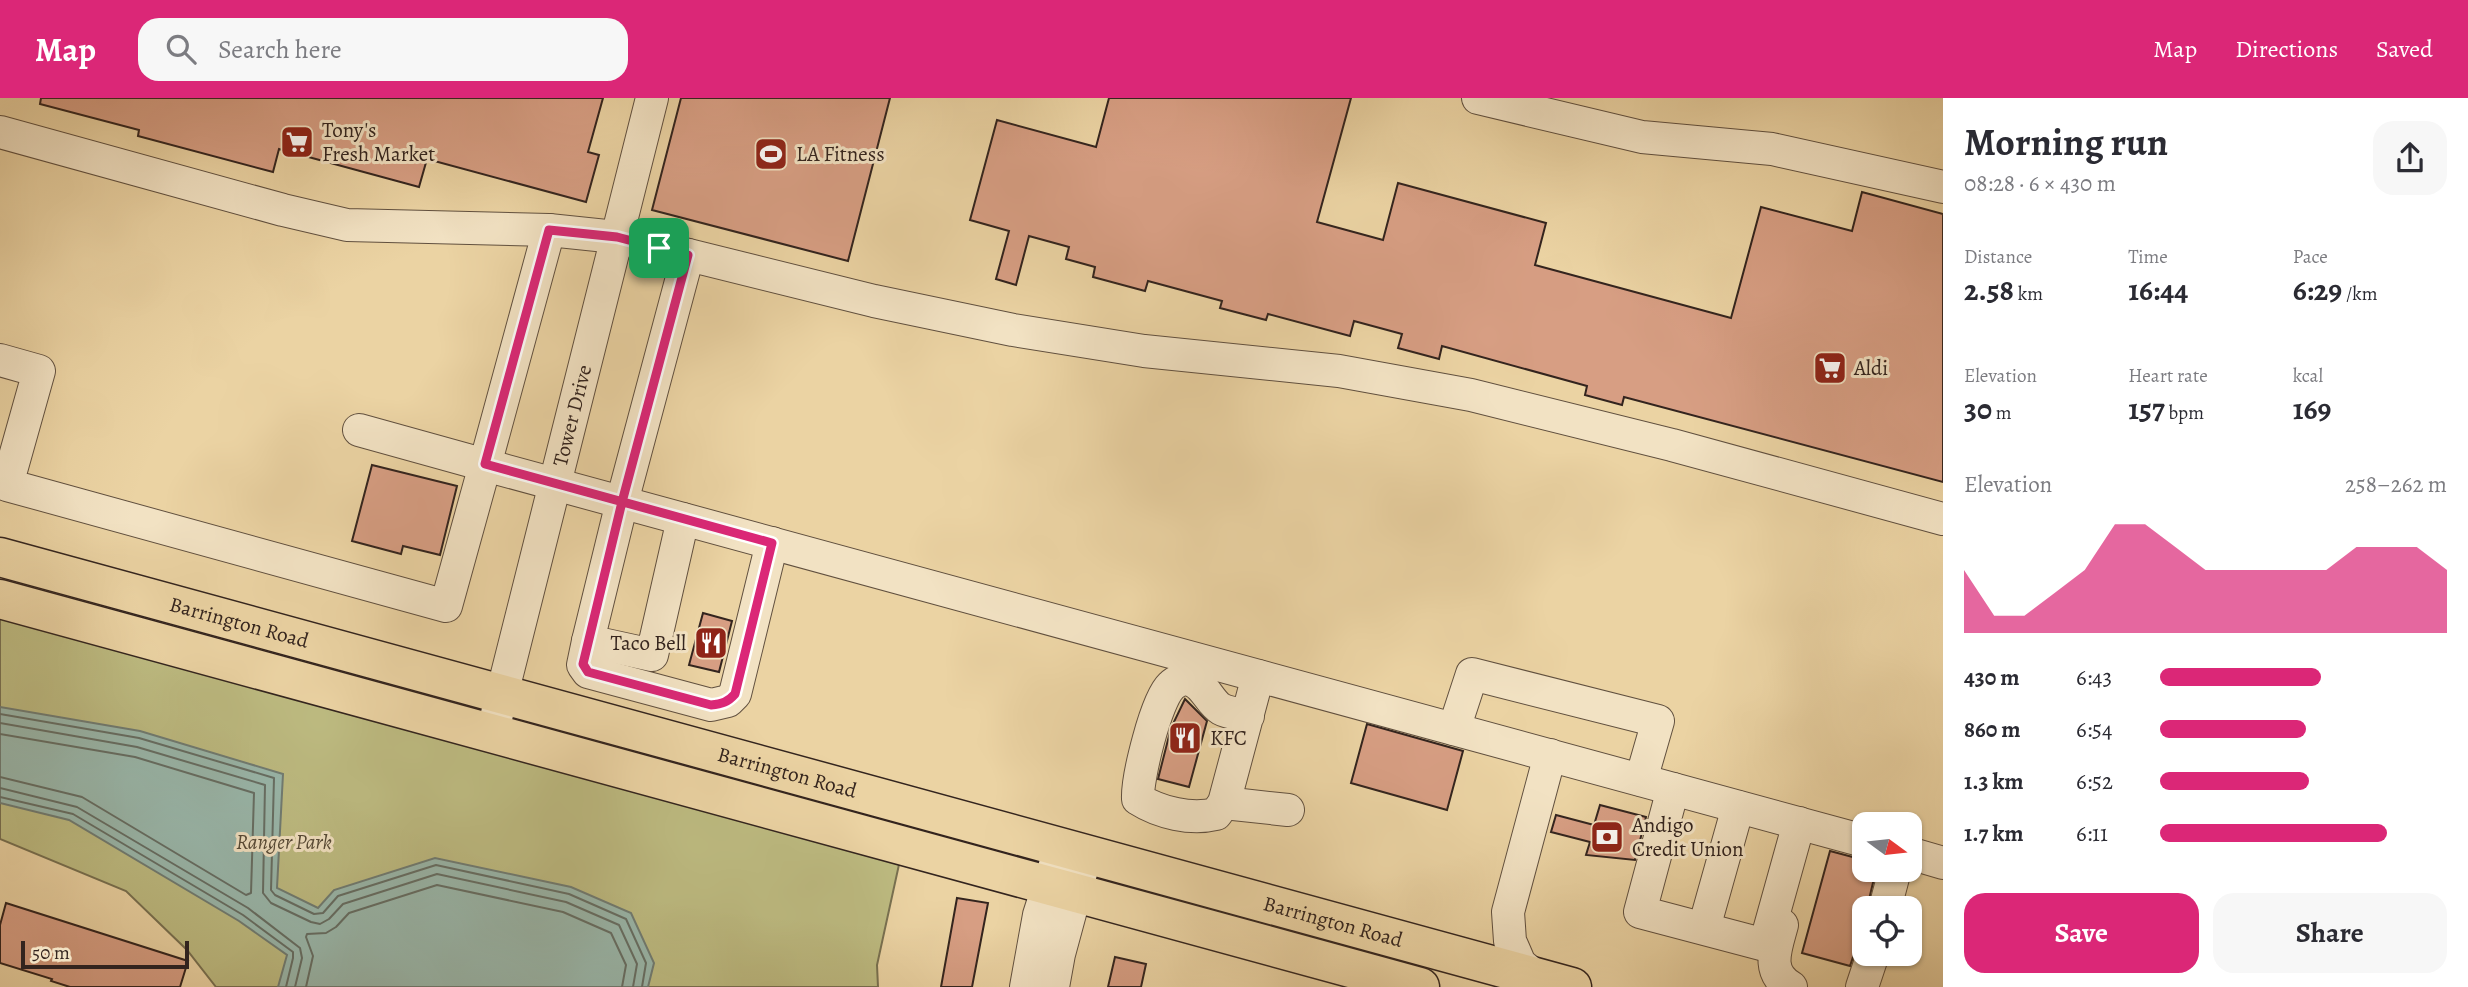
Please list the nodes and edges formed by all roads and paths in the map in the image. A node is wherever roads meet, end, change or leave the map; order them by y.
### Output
1 (652, 98) edge
2 (1478, 98) edge
3 (0, 132) edge
4 (1943, 187) edge
5 (549, 230) junction
6 (617, 237) junction
7 (688, 255) junction
8 (0, 360) edge
9 (359, 430) dead end
10 (485, 464) junction
11 (554, 484) junction
12 (622, 502) junction
13 (683, 519) junction
14 (1943, 519) edge
15 (772, 543) junction
16 (0, 557) edge
17 (0, 599) edge
18 (588, 641) junction
19 (1258, 676) junction
20 (502, 694) junction
21 (1248, 716) junction
22 (1454, 729) junction
23 (492, 734) junction
24 (1550, 755) junction
25 (1641, 780) junction
26 (1673, 789) junction
27 (1224, 803) junction
28 (1738, 807) junction
29 (1288, 810) dead end
30 (1804, 825) junction
31 (1852, 838) edge
32 (1074, 849) junction
33 (1922, 857) edge
34 (1943, 863) edge
35 (1062, 888) junction
36 (1508, 912) junction
37 (1704, 928) junction
38 (1461, 957) junction
39 (1868, 966) edge
40 (1554, 982) edge
41 (1026, 987) edge
42 (1053, 987) edge
43 (1420, 987) edge
44 (1791, 987) edge
45 (1862, 987) edge

1 - 6 street, Tower Drive
2 - 4 street
3 - 5 street
5 - 6 street
5 - 10 street
6 - 7 street
6 - 11 street, Tower Drive
7 - 12 street
7 - 14 street
8 - 10 street
9 - 10 street
10 - 11 street
11 - 12 street
11 - 20 street, Tower Drive
12 - 13 street
12 - 18 street
13 - 15 street
13 - 18 street
15 - 18 street
15 - 19 street
16 - 20 main road, Barrington Road
17 - 23 main road, Barrington Road
19 - 21 street
19 - 22 street
20 - 23 street, Tower Drive
20 - 32 main road, Barrington Road
21 - 27 street
21 - 27 street
22 - 24 street
22 - 25 street
23 - 35 main road, Barrington Road
24 - 25 street
24 - 36 street
25 - 26 street
26 - 28 street
26 - 37 street
27 - 29 street
28 - 30 street
28 - 37 street
30 - 31 street
30 - 37 street
30 - 44 street
32 - 35 street
32 - 38 main road, Barrington Road
33 - 34 street
35 - 41 street
35 - 42 street
35 - 43 main road, Barrington Road
36 - 38 street
36 - 40 street
38 - 40 main road, Barrington Road
39 - 45 street

